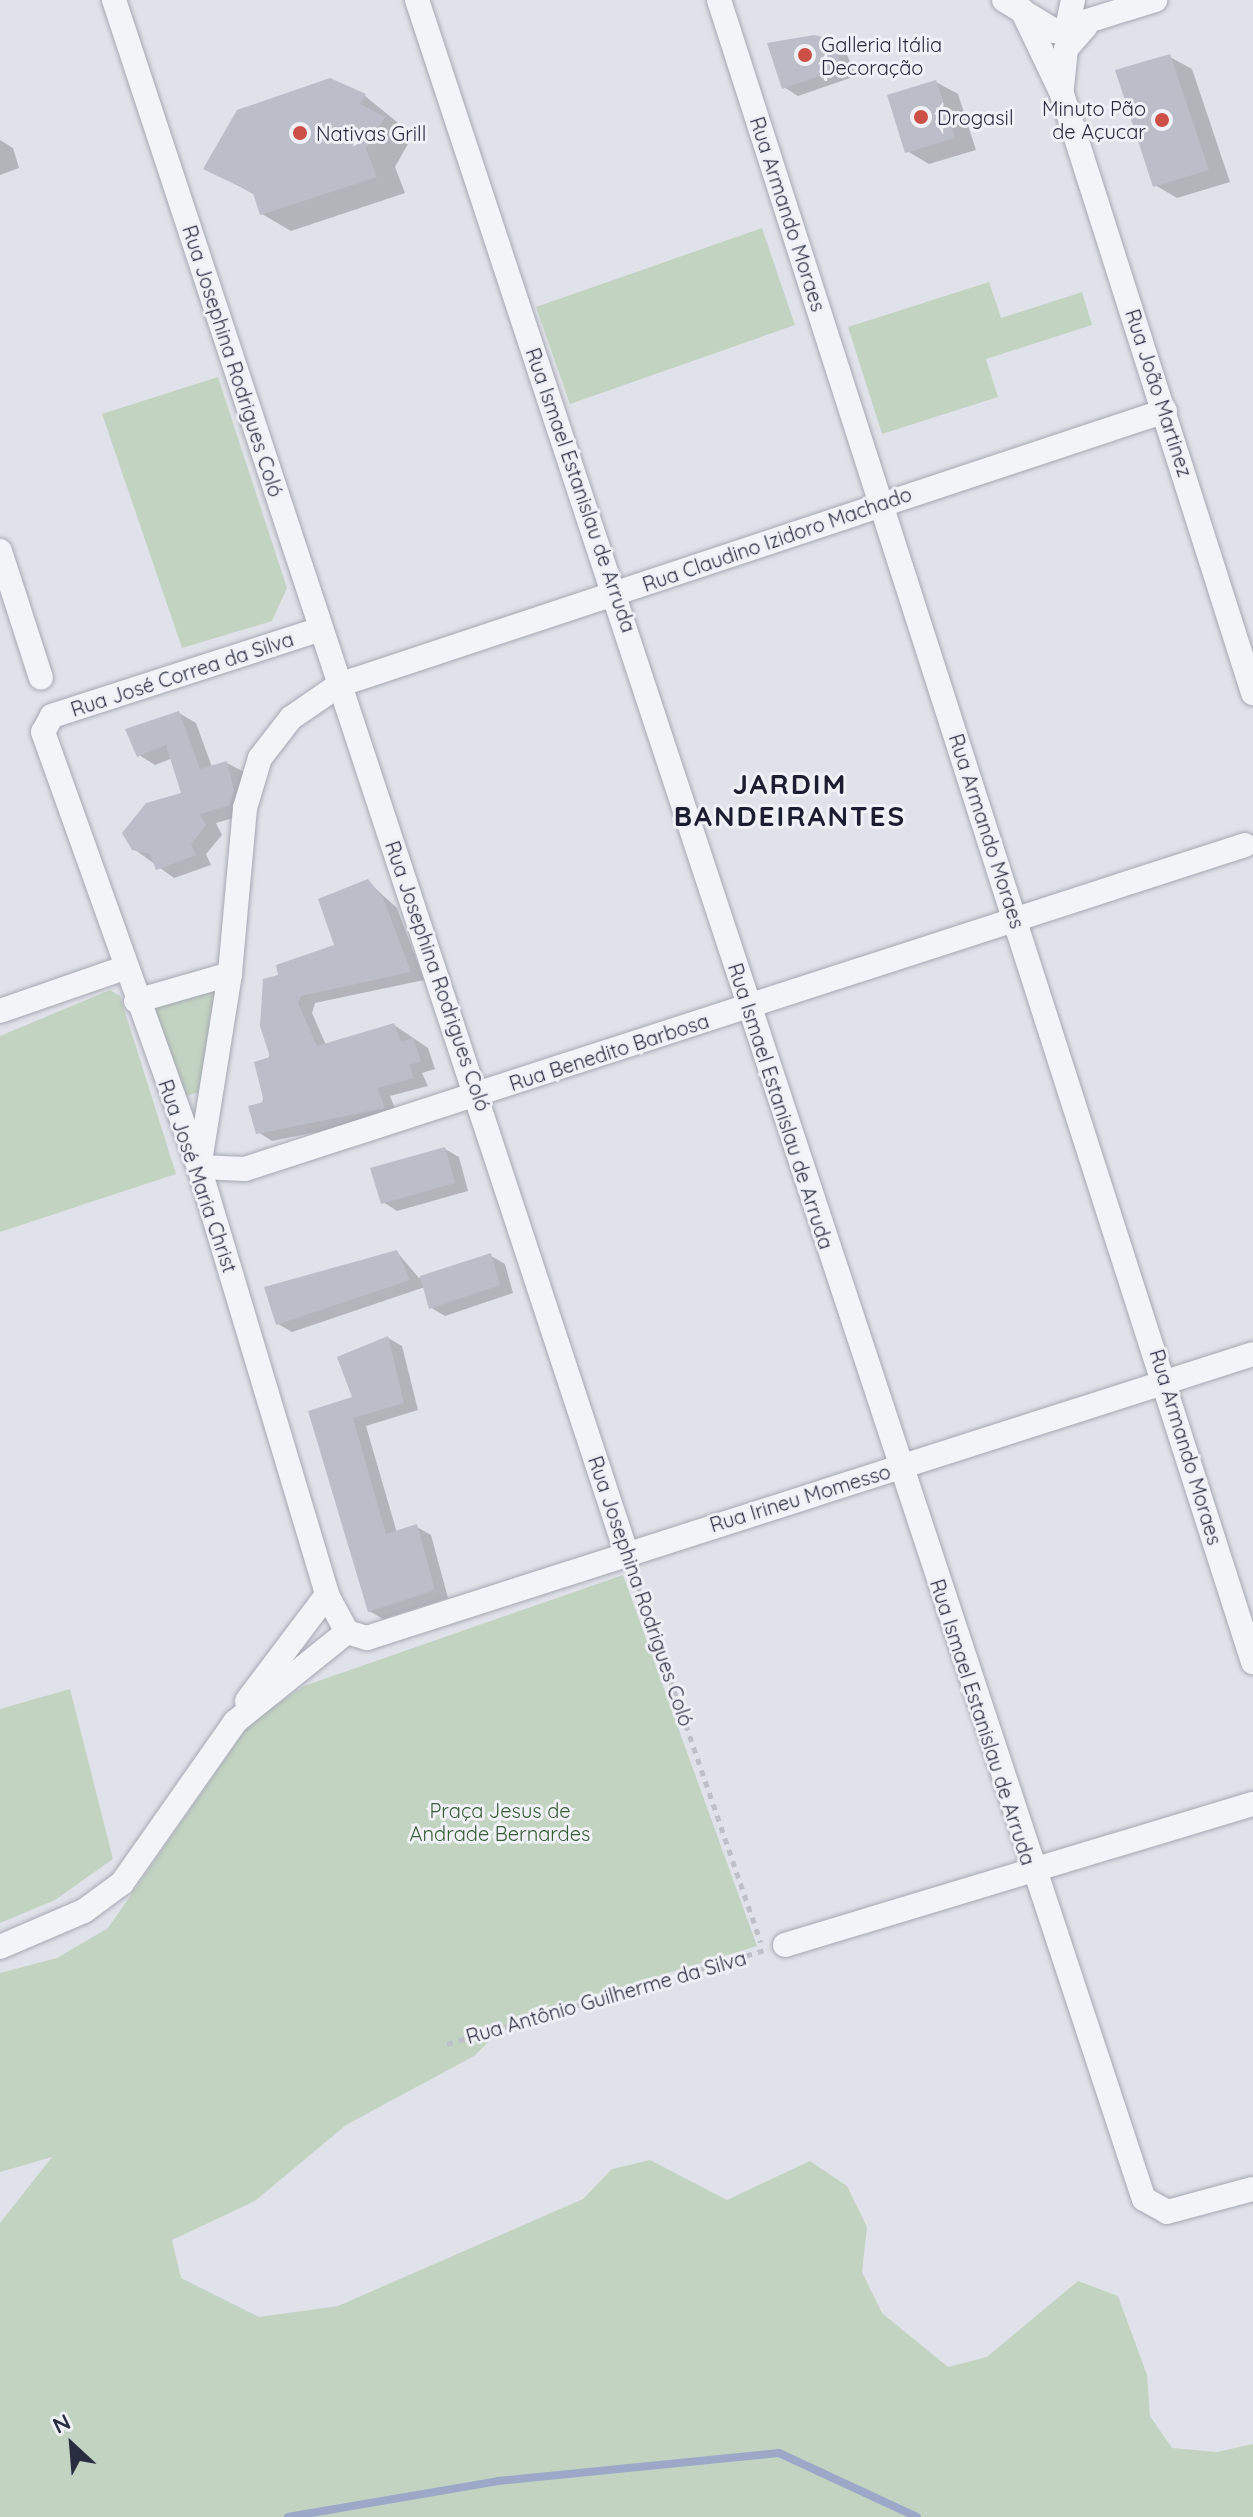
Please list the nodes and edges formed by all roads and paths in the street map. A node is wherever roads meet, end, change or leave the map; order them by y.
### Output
1 (114, 0) edge
2 (417, 0) edge
3 (719, 0) edge
4 (1073, 0) edge
5 (1155, 1) edge
6 (1013, 5) edge
7 (1077, 27) junction
8 (1062, 94) junction
9 (1165, 411) junction
10 (881, 503) junction
11 (0, 551) edge
12 (617, 593) junction
13 (321, 629) junction
14 (41, 678) dead end
15 (339, 685) junction
16 (1253, 693) edge
17 (43, 722) joint
18 (1245, 845) dead end
19 (1017, 921) junction
20 (124, 968) junction
21 (230, 974) junction
22 (136, 1001) junction
23 (748, 1006) junction
24 (0, 1011) edge
25 (478, 1095) junction
26 (199, 1167) junction
27 (1253, 1354) edge
28 (1166, 1383) junction
29 (898, 1467) junction
30 (626, 1552) junction
31 (327, 1595) junction
32 (347, 1632) junction
33 (1253, 1662) edge
34 (235, 1722) junction
35 (1253, 1804) edge
36 (1033, 1873) junction
37 (0, 1947) edge
38 (775, 1948) junction
39 (447, 2044) dead end
40 (1253, 2189) edge

1 - 13 street, Rua Josephina Rodrigues Coló
2 - 12 street, Rua Ismael Estanislau de Arruda
3 - 10 street, Rua Armando Moraes
4 - 7 street
5 - 7 street
6 - 7 street
6 - 8 street, Rua João Martinez
7 - 8 street, Rua João Martinez
8 - 9 street, Rua João Martinez
9 - 10 street, Rua Claudino Izidoro Machado
9 - 16 street, Rua João Martinez
10 - 12 street, Rua Claudino Izidoro Machado
10 - 19 street, Rua Armando Moraes
11 - 14 street
12 - 15 street, Rua Claudino Izidoro Machado
12 - 23 street, Rua Ismael Estanislau de Arruda
13 - 15 street, Rua Josephina Rodrigues Coló
13 - 17 street, Rua José Correa da Silva
15 - 21 street, Rua Claudino Izidoro Machado
15 - 25 street, Rua Josephina Rodrigues Coló
17 - 20 street, Rua José Maria Christ
18 - 19 street, Rua Benedito Barbosa
19 - 23 street, Rua Benedito Barbosa
19 - 28 street, Rua Armando Moraes
20 - 22 street, Rua José Maria Christ
20 - 24 street
21 - 22 street
21 - 26 street, Rua Claudino Izidoro Machado
22 - 26 street, Rua José Maria Christ
23 - 25 street, Rua Benedito Barbosa
23 - 29 street, Rua Ismael Estanislau de Arruda
25 - 26 street, Rua Benedito Barbosa
25 - 30 street, Rua Josephina Rodrigues Coló
26 - 31 street, Rua José Maria Christ
27 - 28 street, Rua Irineu Momesso
28 - 29 street, Rua Irineu Momesso
28 - 33 street, Rua Armando Moraes
29 - 30 street, Rua Irineu Momesso
29 - 36 street, Rua Ismael Estanislau de Arruda
30 - 32 street, Rua Irineu Momesso
30 - 38 path, Rua Josephina Rodrigues Coló
31 - 32 street, Rua José Maria Christ
31 - 34 street
32 - 34 street
34 - 37 street
35 - 36 street
36 - 38 street
36 - 40 street, Rua Ismael Estanislau de Arruda
38 - 39 path, Rua Antônio Guilherme da Silva

